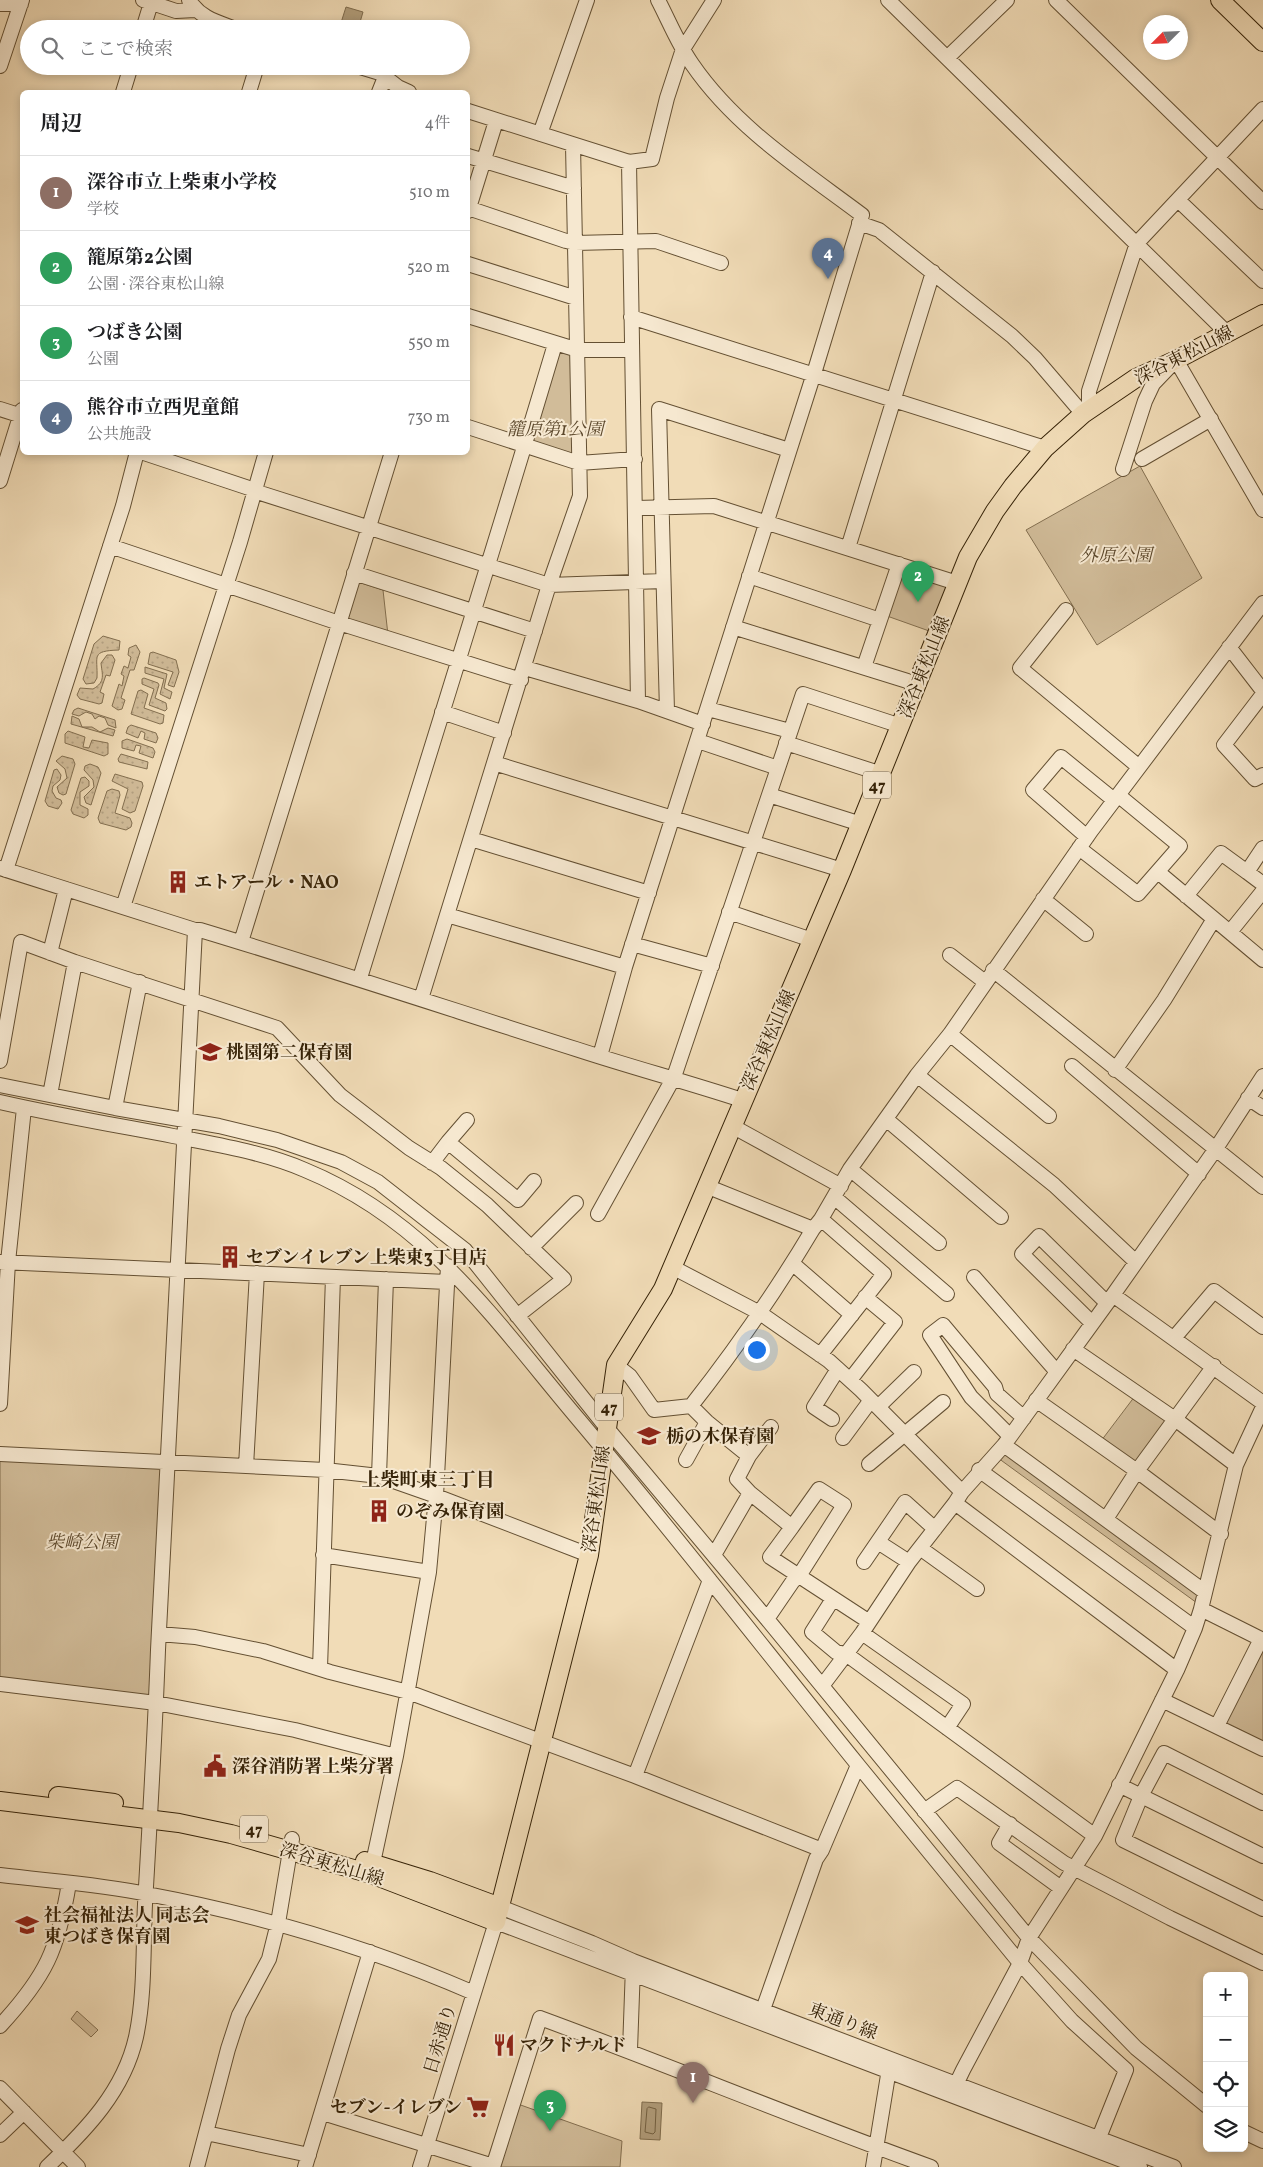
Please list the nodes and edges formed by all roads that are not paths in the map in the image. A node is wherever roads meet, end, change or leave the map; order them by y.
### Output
1 (587, 0) edge
2 (658, 0) edge
3 (709, 0) edge
4 (888, 0) edge
5 (1007, 0) edge
6 (1056, 0) edge
7 (1220, 0) edge
8 (147, 1) edge
9 (21, 2) edge
10 (0, 4) edge
11 (192, 5) edge
12 (144, 20) edge
13 (212, 20) edge
14 (1263, 42) edge
15 (683, 49) junction
16 (947, 58) junction
17 (0, 66) edge
18 (128, 75) edge
19 (254, 75) edge
20 (382, 75) edge
21 (385, 77) junction
22 (124, 90) edge
23 (250, 90) edge
24 (380, 90) edge
25 (404, 90) edge
26 (1263, 109) edge
27 (470, 113) edge
28 (496, 121) junction
29 (540, 134) junction
30 (573, 144) junction
31 (470, 157) edge
32 (1218, 158) junction
33 (483, 161) junction
34 (629, 162) junction
35 (574, 188) junction
36 (1178, 200) junction
37 (1263, 202) edge
38 (470, 203) edge
39 (470, 210) edge
40 (859, 223) junction
41 (630, 241) junction
42 (575, 243) junction
43 (1137, 243) junction
44 (721, 263) dead end
45 (470, 265) edge
46 (933, 272) junction
47 (1263, 281) edge
48 (576, 298) junction
49 (1263, 314) edge
50 (470, 317) edge
51 (631, 317) junction
52 (1227, 333) junction
53 (555, 344) junction
54 (578, 350) junction
55 (632, 350) junction
56 (1176, 360) junction
57 (812, 374) junction
58 (893, 399) junction
59 (0, 409) edge
60 (1086, 412) junction
61 (20, 414) edge
62 (1211, 419) junction
63 (20, 420) edge
64 (470, 428) edge
65 (526, 444) junction
66 (1045, 448) junction
67 (789, 450) junction
68 (138, 455) edge
69 (148, 455) edge
70 (265, 455) edge
71 (391, 455) edge
72 (1142, 458) dead end
73 (634, 459) junction
74 (579, 462) junction
75 (1123, 469) dead end
76 (0, 481) edge
77 (255, 491) junction
78 (660, 507) junction
79 (636, 508) junction
80 (1263, 510) edge
81 (766, 523) junction
82 (368, 528) junction
83 (110, 546) junction
84 (848, 548) junction
85 (899, 564) junction
86 (489, 566) junction
87 (354, 573) junction
88 (749, 576) junction
89 (663, 581) junction
90 (637, 582) junction
91 (957, 583) junction
92 (549, 585) junction
93 (226, 586) junction
94 (1263, 603) edge
95 (1066, 610) dead end
96 (474, 613) junction
97 (880, 620) junction
98 (339, 623) junction
99 (734, 626) junction
100 (535, 631) junction
101 (1229, 647) junction
102 (458, 661) junction
103 (864, 667) junction
104 (523, 674) junction
105 (917, 684) junction
106 (1263, 692) edge
107 (638, 702) junction
108 (708, 709) junction
109 (667, 711) junction
110 (442, 712) junction
111 (703, 724) junction
112 (901, 726) junction
113 (504, 733) junction
114 (788, 737) junction
115 (698, 740) junction
116 (494, 763) junction
117 (778, 768) junction
118 (1138, 768) junction
119 (882, 774) junction
120 (1263, 775) edge
121 (769, 795) junction
122 (1116, 797) junction
123 (674, 817) junction
124 (861, 824) junction
125 (1087, 837) junction
126 (471, 839) junction
127 (753, 842) junction
128 (1078, 848) junction
129 (1263, 848) edge
130 (3, 869) edge
131 (842, 870) junction
132 (1158, 872) junction
133 (1248, 872) junction
134 (1263, 884) edge
135 (66, 889) junction
136 (1263, 891) edge
137 (649, 893) junction
138 (1186, 896) junction
139 (1043, 899) junction
140 (123, 907) junction
141 (730, 912) junction
142 (447, 915) junction
143 (1214, 919) junction
144 (195, 930) junction
145 (1230, 932) junction
146 (1086, 934) dead end
147 (812, 940) junction
148 (241, 942) junction
149 (632, 944) junction
150 (50, 953) junction
151 (950, 956) dead end
152 (1263, 960) edge
153 (75, 962) junction
154 (625, 966) junction
155 (712, 966) junction
156 (993, 970) junction
157 (360, 978) junction
158 (140, 982) junction
159 (985, 982) junction
160 (421, 999) junction
161 (192, 1001) junction
162 (950, 1034) junction
163 (600, 1056) junction
164 (0, 1061) edge
165 (1072, 1066) dead end
166 (1112, 1067) junction
167 (917, 1075) junction
168 (1263, 1076) edge
169 (674, 1077) junction
170 (1092, 1083) junction
171 (0, 1085) edge
172 (50, 1095) junction
173 (1248, 1098) junction
174 (742, 1100) junction
175 (0, 1102) edge
176 (24, 1108) junction
177 (115, 1108) junction
178 (1263, 1108) edge
179 (1050, 1116) dead end
180 (886, 1118) junction
181 (185, 1119) junction
182 (467, 1120) dead end
183 (732, 1126) junction
184 (184, 1138) junction
185 (448, 1142) junction
186 (1215, 1150) junction
187 (432, 1163) junction
188 (850, 1169) junction
189 (1198, 1174) junction
190 (534, 1181) dead end
191 (706, 1186) junction
192 (1263, 1187) edge
193 (837, 1192) junction
194 (576, 1203) dead end
195 (598, 1214) dead end
196 (1001, 1217) dead end
197 (816, 1224) junction
198 (939, 1243) dead end
199 (531, 1248) junction
200 (4, 1262) edge
201 (1136, 1262) junction
202 (792, 1263) junction
203 (448, 1266) junction
204 (672, 1267) junction
205 (179, 1270) junction
206 (257, 1273) junction
207 (333, 1277) junction
208 (974, 1277) dead end
209 (386, 1279) junction
210 (447, 1282) junction
211 (947, 1294) dead end
212 (865, 1297) junction
213 (1110, 1299) junction
214 (760, 1313) junction
215 (852, 1315) junction
216 (517, 1316) junction
217 (1092, 1323) junction
218 (1263, 1327) edge
219 (1174, 1338) junction
220 (1073, 1349) junction
221 (820, 1355) junction
222 (616, 1365) junction
223 (1214, 1366) junction
224 (838, 1369) junction
225 (914, 1372) dead end
226 (1057, 1372) junction
227 (850, 1380) junction
228 (1036, 1400) junction
229 (943, 1402) dead end
230 (1263, 1403) edge
231 (0, 1404) edge
232 (875, 1404) junction
233 (691, 1406) junction
234 (1263, 1407) edge
235 (1024, 1418) junction
236 (832, 1419) dead end
237 (1175, 1420) junction
238 (707, 1422) junction
239 (1259, 1425) edge
240 (606, 1427) junction
241 (771, 1427) dead end
242 (904, 1433) junction
243 (843, 1438) dead end
244 (1007, 1440) junction
245 (604, 1449) junction
246 (0, 1454) edge
247 (749, 1456) junction
248 (686, 1460) dead end
249 (167, 1462) junction
250 (869, 1464) dead end
251 (1236, 1465) junction
252 (246, 1466) junction
253 (325, 1470) junction
254 (980, 1470) junction
255 (1138, 1471) junction
256 (379, 1476) junction
257 (750, 1493) junction
258 (436, 1496) junction
259 (958, 1498) junction
260 (1106, 1519) junction
261 (792, 1527) junction
262 (935, 1529) junction
263 (1221, 1534) junction
264 (878, 1542) junction
265 (920, 1548) junction
266 (323, 1555) junction
267 (714, 1555) junction
268 (589, 1556) junction
269 (864, 1562) dead end
270 (909, 1562) junction
271 (429, 1572) junction
272 (799, 1576) junction
273 (710, 1580) junction
274 (977, 1589) dead end
275 (1205, 1592) junction
276 (833, 1600) junction
277 (1201, 1609) junction
278 (768, 1619) junction
279 (865, 1627) junction
280 (1195, 1628) junction
281 (159, 1634) junction
282 (1262, 1639) edge
283 (846, 1654) junction
284 (320, 1668) junction
285 (1176, 1670) junction
286 (0, 1684) edge
287 (822, 1686) junction
288 (408, 1692) junction
289 (1162, 1700) junction
290 (156, 1703) junction
291 (1218, 1726) junction
292 (947, 1728) junction
293 (543, 1743) junction
294 (1263, 1749) edge
295 (396, 1756) junction
296 (858, 1765) junction
297 (635, 1776) junction
298 (1119, 1785) junction
299 (0, 1790) edge
300 (1141, 1796) junction
301 (0, 1801) edge
302 (1263, 1803) edge
303 (924, 1811) junction
304 (152, 1814) junction
305 (1010, 1824) junction
306 (1095, 1836) junction
307 (291, 1844) junction
308 (822, 1850) junction
309 (1263, 1856) edge
310 (1073, 1867) junction
311 (372, 1868) junction
312 (0, 1875) edge
313 (69, 1883) junction
314 (1061, 1888) junction
315 (146, 1893) junction
316 (1263, 1909) edge
317 (498, 1915) junction
318 (278, 1923) junction
319 (1029, 1938) junction
320 (370, 1952) junction
321 (1263, 1963) edge
322 (1020, 1964) junction
323 (633, 1967) junction
324 (474, 1993) junction
325 (761, 2016) junction
326 (0, 2026) edge
327 (630, 2050) junction
328 (890, 2066) junction
329 (0, 2088) edge
330 (953, 2090) junction
331 (1203, 2103) edge
332 (24, 2112) junction
333 (323, 2113) junction
334 (206, 2133) junction
335 (0, 2134) edge
336 (1248, 2134) edge
337 (1263, 2141) edge
338 (1097, 2144) junction
339 (426, 2146) junction
340 (876, 2147) junction
341 (63, 2152) junction
342 (307, 2161) edge
343 (47, 2167) edge
344 (78, 2167) edge
345 (197, 2167) edge
346 (420, 2167) edge
347 (493, 2167) edge
348 (873, 2167) edge
349 (931, 2167) edge
350 (1140, 2167) edge
351 (1174, 2167) edge

1 - 29 street
2 - 15 street
3 - 15 street
4 - 16 street
5 - 16 street
6 - 32 street
7 - 14 main road
8 - 11 street
8 - 12 street
9 - 10 street
9 - 17 street
11 - 13 street
15 - 34 street
15 - 40 street
16 - 43 street
18 - 22 street
19 - 23 street
20 - 21 street
21 - 24 street
21 - 25 street
26 - 32 street
27 - 28 street
28 - 29 street
28 - 33 street
29 - 30 street
30 - 34 street
30 - 35 street
31 - 33 street
32 - 36 street
32 - 37 street
33 - 35 street
33 - 38 street
34 - 41 street
35 - 42 street
36 - 43 street
36 - 47 street
39 - 42 street
40 - 46 street
40 - 57 street
41 - 42 street
41 - 44 street
41 - 51 street
42 - 48 street
43 - 52 street
43 - 60 street
45 - 48 street
46 - 58 street
46 - 60 street
48 - 54 street
49 - 52 main road, 深谷東松山線 / 47
50 - 53 street
51 - 55 street
51 - 57 street
52 - 56 main road, 深谷東松山線 / 47
53 - 54 street
53 - 65 street
54 - 55 street
54 - 74 street
55 - 73 street
56 - 60 main road, 深谷東松山線 / 47
56 - 62 street
56 - 75 street
57 - 58 street
57 - 67 street
58 - 66 street
58 - 84 street
59 - 61 street
60 - 66 main road, 深谷東松山線 / 47
62 - 72 street
62 - 80 street
63 - 76 street
64 - 65 street
65 - 74 street
65 - 86 street
66 - 91 main road, 深谷東松山線 / 47
67 - 78 street
67 - 81 street
68 - 83 street
69 - 77 street
70 - 77 street
71 - 82 street
73 - 74 street
73 - 79 street
74 - 92 street
77 - 82 street
77 - 93 street
78 - 79 street
78 - 81 street
78 - 89 street
79 - 90 street
81 - 84 street
81 - 88 street
82 - 86 street
82 - 87 street
83 - 93 street
83 - 130 street
84 - 85 street
85 - 91 street
85 - 97 street
86 - 92 street
86 - 96 street
87 - 96 street
87 - 98 street
88 - 97 street
88 - 99 street
89 - 90 street
89 - 109 street
90 - 92 street
90 - 107 street
91 - 105 main road, 深谷東松山線 / 47
92 - 100 street
93 - 98 street
93 - 140 street
94 - 101 street
95 - 118 street
96 - 100 street
96 - 102 street
97 - 103 street
98 - 102 street
98 - 148 street
99 - 103 street
99 - 108 street
100 - 104 street
101 - 106 street
101 - 118 street
102 - 104 street
102 - 110 street
103 - 105 street
104 - 107 street
104 - 113 street
105 - 112 main road, 深谷東松山線 / 47
106 - 120 street
107 - 109 street
108 - 111 street
108 - 114 street
109 - 111 street
110 - 113 street
110 - 157 street
111 - 115 street
112 - 114 street
112 - 119 main road, 深谷東松山線 / 47
113 - 116 street
114 - 117 street
114 - 119 street
115 - 117 street
115 - 123 street
116 - 123 street
116 - 126 street
117 - 121 street
118 - 122 street
119 - 124 main road, 深谷東松山線 / 47
121 - 124 street
121 - 127 street
122 - 125 street
122 - 125 street
122 - 132 street
123 - 127 street
123 - 137 street
124 - 131 main road, 深谷東松山線 / 47
125 - 128 street
126 - 137 street
126 - 142 street
127 - 131 street
127 - 141 street
128 - 132 street
128 - 139 street
129 - 133 street
130 - 135 street
131 - 147 main road, 深谷東松山線 / 47
132 - 138 street
133 - 134 street
133 - 138 street
135 - 140 street
135 - 150 street
136 - 145 street
137 - 149 street
138 - 143 street
139 - 146 street
139 - 156 street
140 - 144 street
141 - 147 street
141 - 155 street
142 - 154 street
142 - 160 street
143 - 145 street
143 - 166 street
144 - 148 street
144 - 161 street
145 - 152 street
147 - 174 main road, 深谷東松山線 / 47
148 - 157 street
149 - 154 street
149 - 155 street
150 - 153 street
150 - 164 street
151 - 159 street
153 - 158 street
153 - 172 street
154 - 163 street
155 - 169 street
156 - 159 street
156 - 166 street
157 - 160 street
158 - 161 street
158 - 177 street
159 - 162 street
160 - 163 street
161 - 181 street
161 - 187 street
162 - 167 street
162 - 179 street
163 - 169 street
165 - 170 street
166 - 170 street
166 - 186 street
167 - 180 street
167 - 201 street
168 - 173 street
169 - 174 street
169 - 195 street
170 - 189 street
171 - 172 street
172 - 177 street
173 - 178 street
173 - 186 street
174 - 183 main road, 深谷東松山線 / 47
175 - 176 street
176 - 184 street
176 - 200 street
177 - 181 street
180 - 188 street
180 - 196 street
181 - 184 street
181 - 216 street
182 - 185 street
183 - 191 main road, 深谷東松山線 / 47
183 - 193 street
184 - 203 street
184 - 205 street
185 - 187 street
185 - 190 street
186 - 189 street
186 - 192 street
187 - 199 street
188 - 193 street
188 - 198 street
189 - 201 street
191 - 197 street
191 - 204 main road, 深谷東松山線 / 47
193 - 197 street
193 - 211 street
194 - 199 street
197 - 202 street
197 - 212 street
199 - 216 street
200 - 205 street
200 - 231 street
201 - 213 street
202 - 214 street
202 - 215 street
203 - 210 street
203 - 245 street
204 - 214 street
204 - 222 main road, 深谷東松山線 / 47
205 - 206 street
205 - 249 street
206 - 207 street
206 - 252 street
207 - 209 street
207 - 253 street
208 - 226 street
209 - 210 street
209 - 256 street
210 - 258 street
212 - 215 street
212 - 227 street
213 - 217 street
213 - 217 street
213 - 219 street
214 - 221 street
214 - 233 street
215 - 221 street
216 - 240 street
217 - 220 street
218 - 219 street
219 - 223 street
220 - 226 street
220 - 237 street
221 - 224 street
222 - 233 street
222 - 240 main road, 深谷東松山線 / 47
223 - 230 street
223 - 237 street
224 - 227 street
224 - 236 street
225 - 232 street
226 - 228 street
227 - 232 street
228 - 235 street
228 - 255 street
229 - 242 street
232 - 242 street
232 - 243 street
233 - 238 street
234 - 239 street
235 - 244 street
235 - 244 street
237 - 251 street
237 - 255 street
238 - 247 street
238 - 248 street
239 - 251 street
240 - 245 main road, 深谷東松山線 / 47
240 - 267 street
241 - 247 street
242 - 250 street
242 - 259 street
244 - 254 street
244 - 260 street
245 - 268 main road, 深谷東松山線 / 47
245 - 273 street
246 - 249 street
247 - 257 street
249 - 252 street
249 - 281 street
251 - 263 street
252 - 253 street
253 - 256 street
253 - 266 street
254 - 259 street
254 - 280 street
255 - 260 street
255 - 263 street
256 - 258 street
257 - 261 street
257 - 267 street
258 - 268 street
258 - 271 street
259 - 262 street
259 - 285 street
260 - 275 street
261 - 272 street
261 - 272 street
262 - 264 street
262 - 265 street
263 - 275 street
264 - 269 street
264 - 270 street
265 - 270 street
265 - 274 street
266 - 271 street
266 - 284 street
267 - 278 street
268 - 293 main road, 深谷東松山線 / 47
270 - 279 street
271 - 288 street
272 - 276 street
272 - 278 street
273 - 296 street
273 - 297 street
275 - 277 street
276 - 279 street
276 - 283 street
277 - 280 street
277 - 282 street
278 - 287 street
279 - 283 street
279 - 292 street
280 - 285 street
281 - 284 street
281 - 290 street
282 - 291 street
283 - 287 street
283 - 292 street
284 - 288 street
285 - 289 street
286 - 290 street
287 - 303 street
288 - 293 street
288 - 295 street
289 - 291 street
289 - 298 street
290 - 295 street
290 - 304 street
291 - 294 street
292 - 306 street
293 - 297 street
293 - 317 main road, 深谷東松山線 / 47
295 - 311 street
296 - 308 street
296 - 322 street
297 - 308 street
298 - 300 street
298 - 306 street
299 - 304 main road, 深谷東松山線 / 47
300 - 302 street
300 - 309 street
300 - 316 street
301 - 304 main road, 深谷東松山線 / 47
303 - 305 street
303 - 319 street
304 - 307 main road, 深谷東松山線 / 47
304 - 315 street
305 - 310 street
305 - 314 street
306 - 310 street
307 - 311 main road, 深谷東松山線 / 47
307 - 318 street
308 - 325 street
310 - 314 street
310 - 321 street
311 - 317 main road, 深谷東松山線 / 47
312 - 313 street
313 - 315 street
313 - 326 street
314 - 319 street
315 - 318 street
315 - 341 street
317 - 323 street, 東通り線
317 - 324 street, 日赤通り
318 - 320 street
318 - 334 street
319 - 322 street
319 - 331 street
320 - 324 street
320 - 333 street
322 - 330 street
322 - 338 street
323 - 325 street, 東通り線
323 - 327 street
324 - 339 street, 日赤通り
325 - 328 street, 東通り線
327 - 340 street
327 - 347 street
328 - 330 street, 東通り線
328 - 340 street
329 - 332 street
330 - 338 street, 東通り線
332 - 335 street
332 - 341 street
333 - 339 street
333 - 342 street
334 - 342 street
334 - 345 street
336 - 337 street
338 - 350 street, 東通り線
338 - 351 street, 東通り線
339 - 346 street, 日赤通り
339 - 347 street
340 - 348 street
340 - 349 street
341 - 343 street
341 - 344 street

